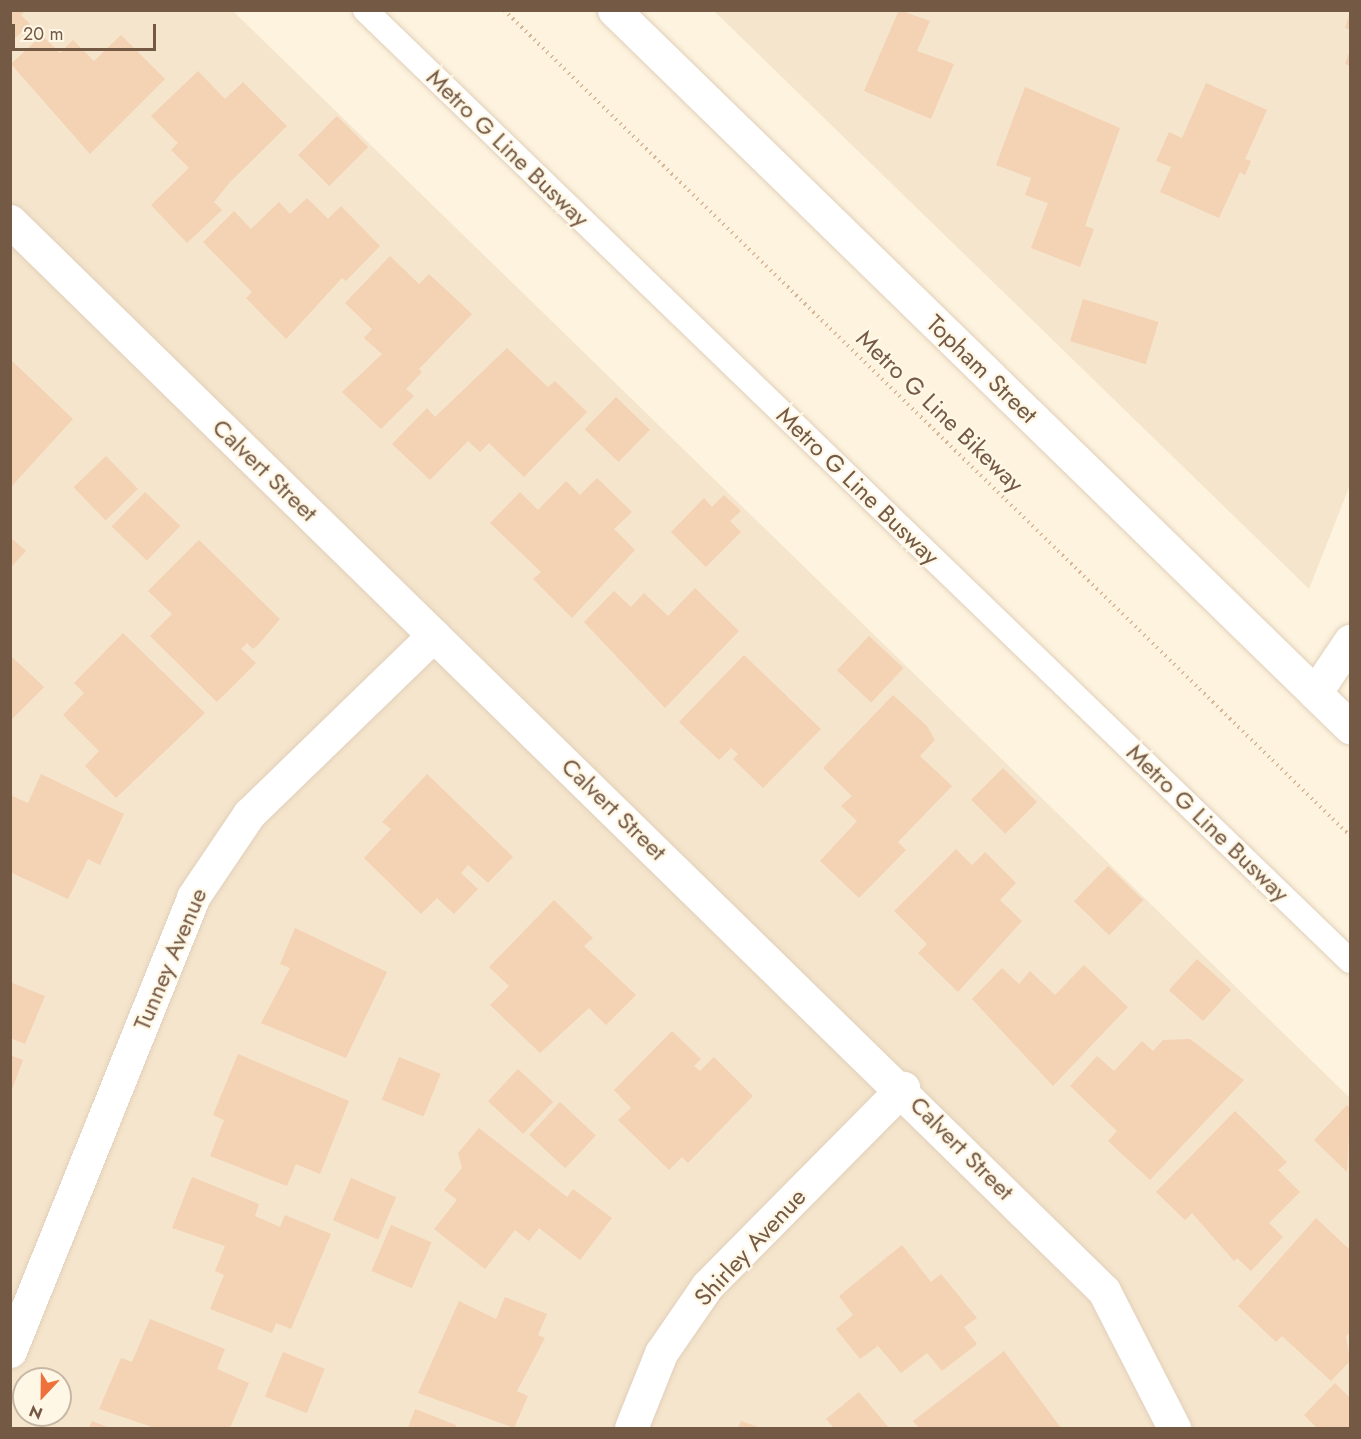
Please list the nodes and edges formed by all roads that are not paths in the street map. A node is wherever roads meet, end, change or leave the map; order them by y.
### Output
1 (365, 10) edge
2 (614, 10) edge
3 (10, 221) edge
4 (434, 635) junction
5 (1350, 641) edge
6 (1315, 693) junction
7 (1350, 727) edge
8 (1350, 961) edge
9 (903, 1088) junction
10 (10, 1351) edge
11 (631, 1428) edge
12 (1174, 1428) edge

1 - 8 lane, Metro G Line Busway
2 - 6 street, Topham Street
3 - 4 street, Calvert Street
4 - 9 street, Calvert Street
4 - 10 street, Tunney Avenue
5 - 6 street
6 - 7 street, Topham Street
9 - 11 street, Shirley Avenue
9 - 12 street, Calvert Street

